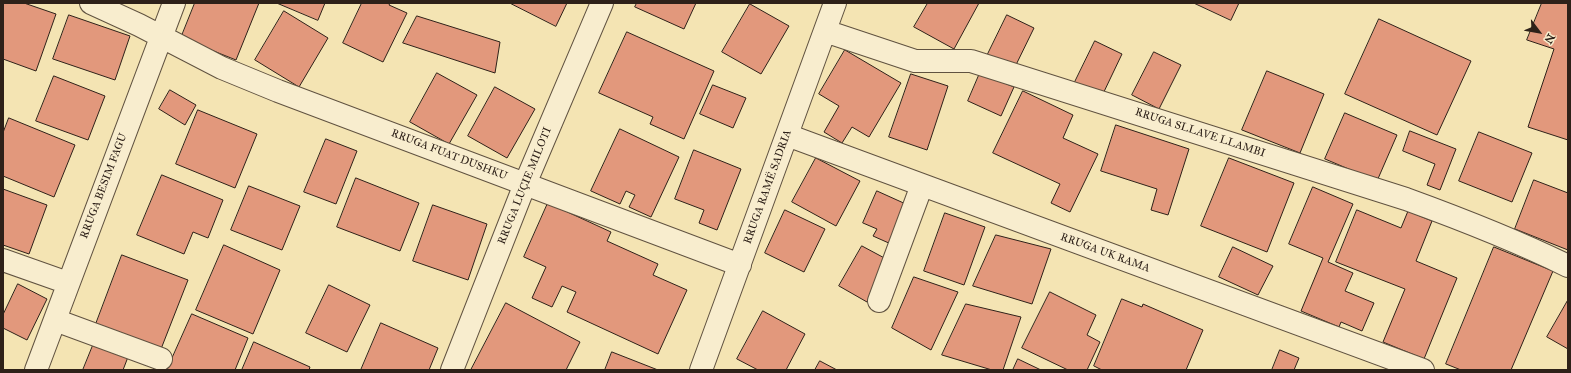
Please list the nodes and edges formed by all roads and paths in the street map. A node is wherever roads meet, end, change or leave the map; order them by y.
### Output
1 (91, 3) edge
2 (174, 3) edge
3 (602, 3) edge
4 (835, 3) edge
5 (825, 31) junction
6 (161, 37) junction
7 (787, 135) junction
8 (525, 184) junction
9 (922, 185) junction
10 (3, 260) edge
11 (740, 265) junction
12 (1568, 266) edge
13 (68, 283) junction
14 (879, 302) dead end
15 (55, 320) junction
16 (161, 359) dead end
17 (36, 370) edge
18 (452, 370) edge
19 (701, 370) edge
20 (1423, 370) edge

1 - 6 street, RRUGA FUAT DUSHKU
2 - 6 street, RRUGA BESIM FAGU
3 - 8 street, RRUGA LUÇIE MILOTI
4 - 5 street, RRUGA RAMË SADRIA
5 - 7 street, RRUGA RAMË SADRIA
5 - 12 street, RRUGA SLLAVE LLAMBI
6 - 8 street, RRUGA FUAT DUSHKU
6 - 13 street, RRUGA BESIM FAGU
7 - 9 street, RRUGA UK RAMA
7 - 11 street, RRUGA RAMË SADRIA
8 - 11 street, RRUGA FUAT DUSHKU
8 - 18 street, RRUGA LUÇIE MILOTI
9 - 14 street
9 - 20 street, RRUGA UK RAMA
10 - 13 street
11 - 19 street, RRUGA RAMË SADRIA
13 - 15 street, RRUGA BESIM FAGU
15 - 16 street
15 - 17 street, RRUGA BESIM FAGU

